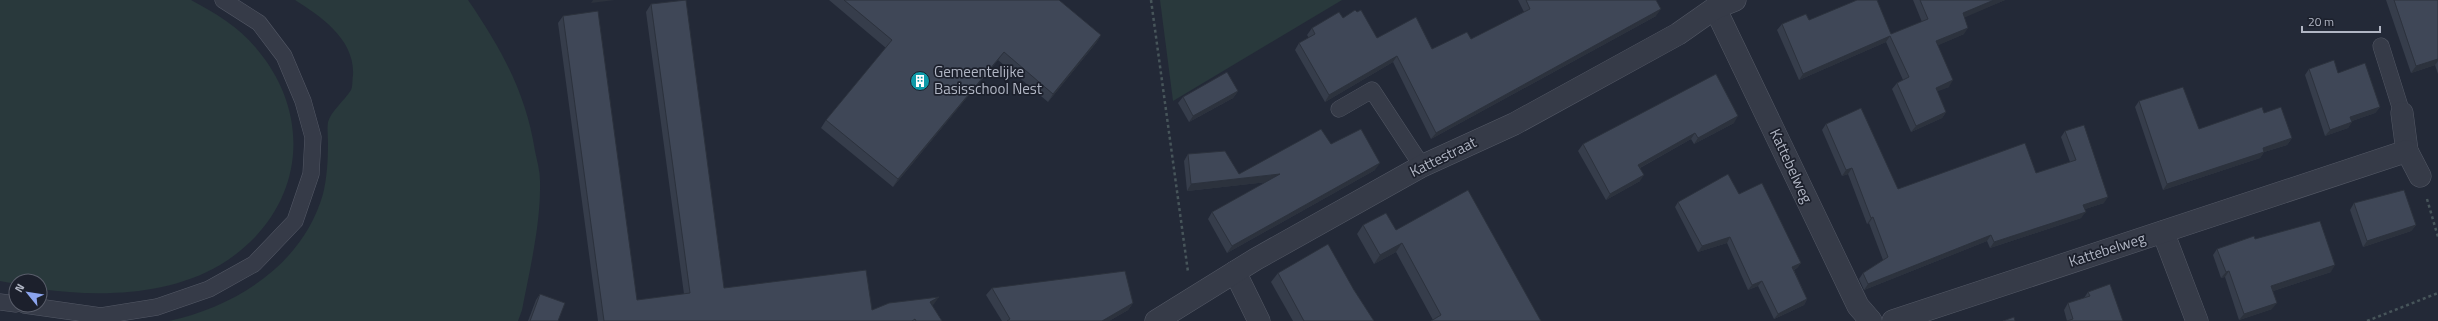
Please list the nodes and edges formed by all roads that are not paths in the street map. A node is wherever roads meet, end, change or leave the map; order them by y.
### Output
1 (223, 0) edge
2 (1725, 4) edge
3 (2381, 46) dead end
4 (1339, 109) dead end
5 (2402, 113) joint
6 (2407, 151) junction
7 (1422, 166) junction
8 (2420, 176) road end
9 (2163, 232) junction
10 (1235, 272) junction
11 (48, 309) edge
12 (101, 318) edge
13 (1156, 321) edge
14 (1259, 321) edge
15 (1871, 321) edge
16 (1893, 321) edge
17 (2197, 321) edge

1 - 12 lane
2 - 7 street, Kattestraat
2 - 15 street, Kattebelweg
3 - 5 lane
4 - 7 lane
5 - 6 street
6 - 8 street
6 - 9 street, Kattebelweg
7 - 10 street, Kattestraat
9 - 16 street, Kattebelweg
9 - 17 street, Kattebelweg
10 - 13 street, Kattestraat
10 - 14 street
11 - 12 lane

